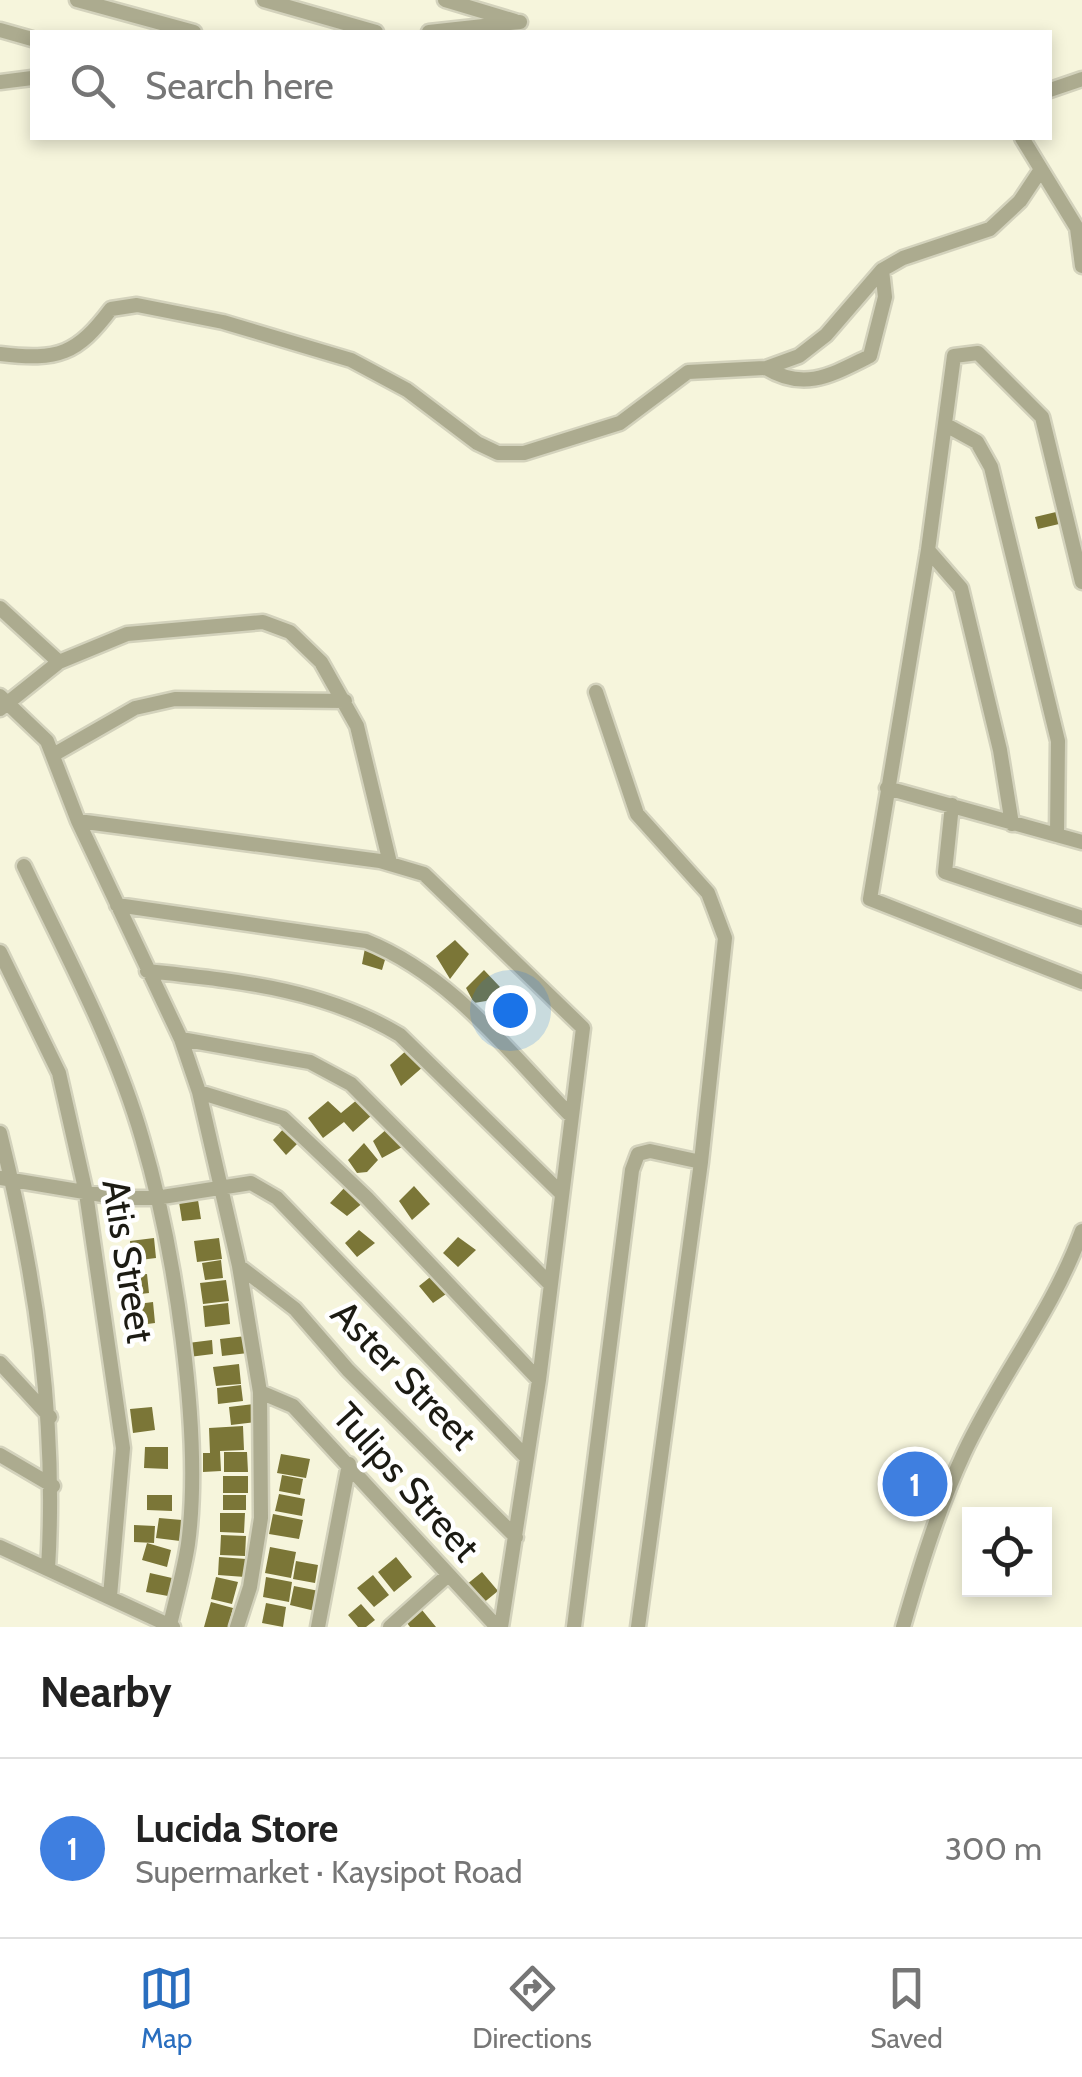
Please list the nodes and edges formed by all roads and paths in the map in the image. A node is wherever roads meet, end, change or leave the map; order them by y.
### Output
1 (77, 0) edge
2 (264, 0) edge
3 (446, 0) edge
4 (0, 30) edge
5 (187, 30) edge
6 (369, 30) edge
7 (447, 30) edge
8 (30, 39) edge
9 (30, 78) edge
10 (1082, 80) edge
11 (0, 82) edge
12 (1052, 89) edge
13 (1023, 140) edge
14 (1040, 171) junction
15 (1082, 266) edge
16 (882, 270) junction
17 (0, 354) edge
18 (766, 368) junction
19 (946, 425) junction
20 (928, 550) junction
21 (1082, 582) edge
22 (0, 608) edge
23 (59, 662) junction
24 (596, 692) dead end
25 (345, 702) junction
26 (4, 703) edge
27 (54, 755) junction
28 (887, 788) junction
29 (952, 805) junction
30 (78, 822) junction
31 (1012, 824) junction
32 (1058, 835) junction
33 (1082, 842) edge
34 (390, 863) junction
35 (24, 866) dead end
36 (116, 906) junction
37 (1082, 918) edge
38 (0, 952) edge
39 (147, 971) junction
40 (1082, 982) edge
41 (181, 1039) junction
42 (200, 1092) junction
43 (569, 1114) junction
44 (0, 1133) edge
45 (702, 1162) junction
46 (6, 1179) edge
47 (222, 1186) junction
48 (86, 1193) junction
49 (561, 1193) junction
50 (156, 1198) junction
51 (1082, 1231) edge
52 (238, 1266) junction
53 (550, 1284) junction
54 (0, 1364) edge
55 (539, 1380) junction
56 (260, 1392) junction
57 (51, 1417) junction
58 (0, 1455) edge
59 (526, 1458) junction
60 (349, 1464) junction
61 (53, 1486) junction
62 (516, 1537) junction
63 (0, 1547) edge
64 (48, 1569) junction
65 (447, 1576) junction
66 (110, 1596) junction
67 (172, 1626) edge
68 (236, 1627) edge
69 (318, 1627) edge
70 (390, 1627) edge
71 (499, 1627) edge
72 (574, 1627) edge
73 (638, 1627) edge
74 (904, 1627) edge

1 - 5 street
2 - 6 street
3 - 7 street
4 - 8 street
9 - 11 street
10 - 12 street
13 - 14 street
14 - 15 street
14 - 16 street
16 - 18 street
16 - 18 street
17 - 18 street
19 - 20 street
19 - 21 street
19 - 32 street
20 - 28 street
20 - 31 street
22 - 23 street
23 - 25 street
23 - 26 street
24 - 45 street
25 - 27 street
25 - 34 street
26 - 27 street
27 - 30 street
28 - 29 street
28 - 40 street
29 - 31 street
29 - 37 street
30 - 34 street
30 - 36 street
31 - 32 street
32 - 33 street
34 - 43 street
35 - 50 street
36 - 39 street
36 - 43 street
38 - 48 street, Atis Street
39 - 41 street
39 - 49 street
41 - 42 street
41 - 53 street
42 - 47 street
42 - 55 street
43 - 49 street
44 - 46 street
45 - 72 street
45 - 73 street
46 - 48 street
46 - 57 street
47 - 50 street
47 - 52 street
47 - 59 street
48 - 50 street
48 - 66 street, Atis Street
49 - 53 street
50 - 67 street
51 - 74 street
52 - 56 street
52 - 62 street, Aster Street
53 - 55 street
54 - 57 street
55 - 59 street
56 - 60 street, Tulips Street
56 - 68 street
57 - 61 street
58 - 61 street
59 - 62 street
60 - 65 street, Tulips Street
60 - 69 street
61 - 64 street
62 - 71 street
63 - 64 street
64 - 66 street
65 - 70 street
65 - 71 street, Tulips Street
66 - 67 street

